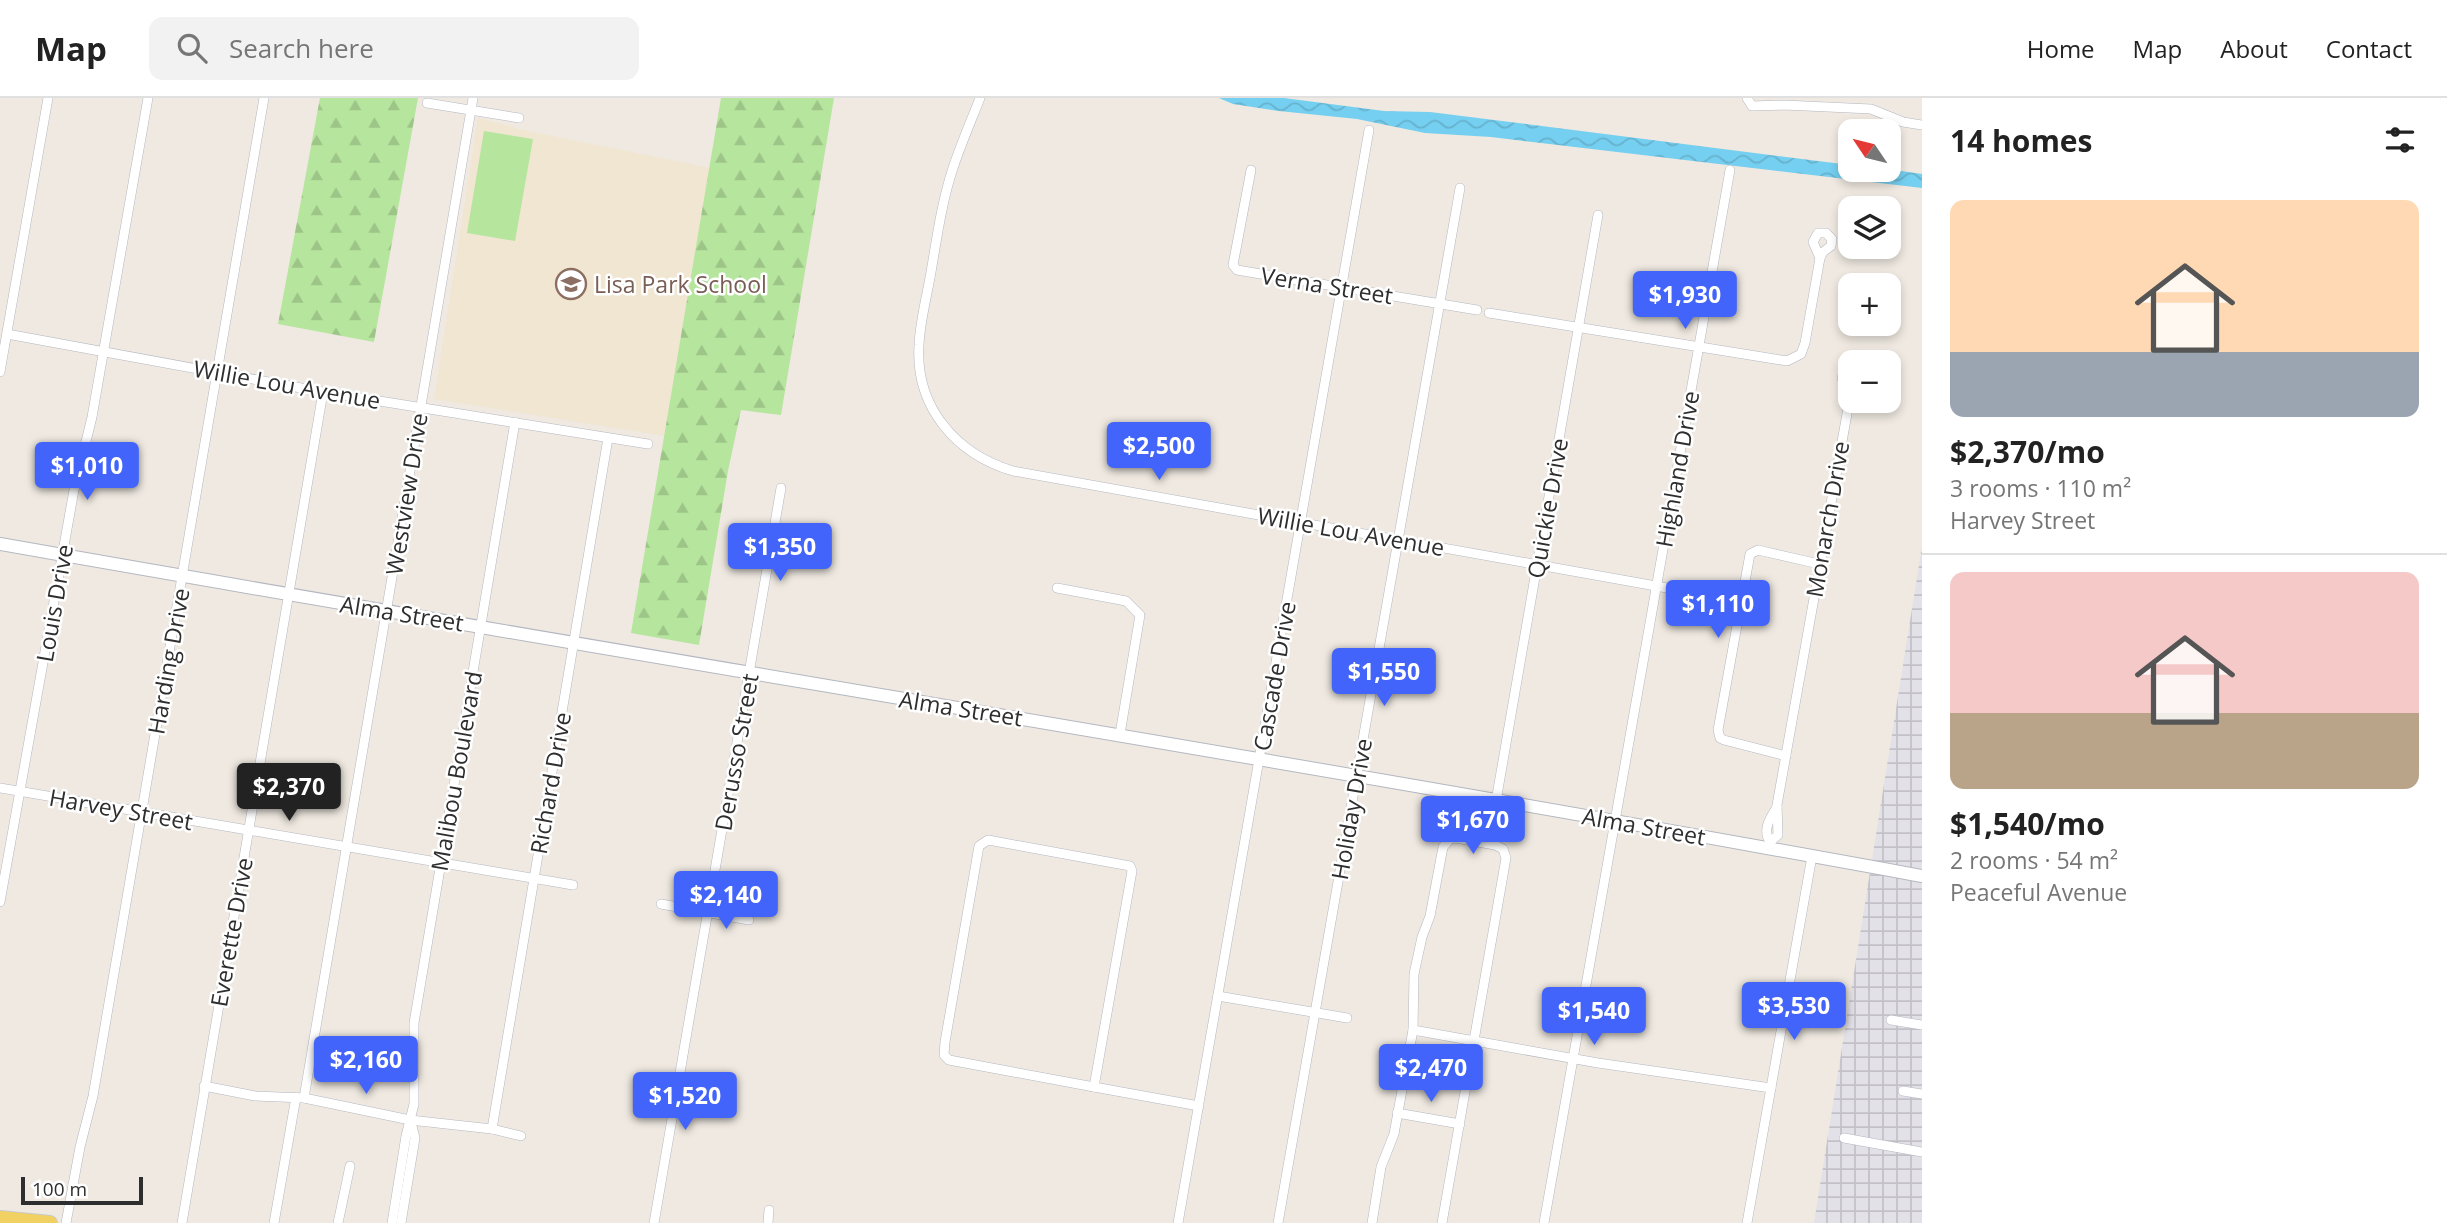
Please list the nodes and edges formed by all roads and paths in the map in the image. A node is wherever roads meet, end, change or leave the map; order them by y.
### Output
1 (48, 98) edge
2 (148, 98) edge
3 (264, 98) edge
4 (474, 98) edge
5 (980, 98) edge
6 (1747, 98) edge
7 (427, 103) dead end
8 (471, 110) junction
9 (519, 118) dead end
10 (1922, 125) edge
11 (1370, 130) dead end
12 (1251, 170) dead end
13 (1730, 170) dead end
14 (1460, 188) dead end
15 (1598, 215) dead end
16 (1820, 257) dead end
17 (1342, 288) junction
18 (1440, 304) junction
19 (1477, 310) dead end
20 (1489, 313) dead end
21 (1578, 329) junction
22 (8, 334) junction
23 (1698, 348) junction
24 (103, 352) junction
25 (0, 372) edge
26 (217, 372) junction
27 (323, 392) junction
28 (421, 407) junction
29 (1847, 413) edge
30 (515, 422) junction
31 (608, 438) junction
32 (648, 444) dead end
33 (781, 488) dead end
34 (1301, 522) junction
35 (1399, 539) junction
36 (0, 544) edge
37 (63, 555) junction
38 (1538, 564) junction
39 (1819, 564) junction
40 (182, 576) junction
41 (1656, 586) junction
42 (1057, 588) dead end
43 (1695, 593) dead end
44 (288, 595) junction
45 (387, 610) junction
46 (481, 626) junction
47 (574, 642) junction
48 (750, 672) junction
49 (1120, 734) junction
50 (1786, 756) junction
51 (1259, 759) junction
52 (1357, 776) junction
53 (0, 788) edge
54 (20, 792) junction
55 (1496, 801) junction
56 (142, 813) junction
57 (1615, 821) junction
58 (248, 831) junction
59 (1770, 845) junction
60 (346, 847) junction
61 (1812, 856) junction
62 (441, 863) junction
63 (1922, 876) edge
64 (534, 879) junction
65 (573, 885) dead end
66 (0, 902) edge
67 (661, 904) dead end
68 (708, 913) junction
69 (749, 920) dead end
70 (1218, 996) junction
71 (1315, 1012) junction
72 (1347, 1018) dead end
73 (1891, 1020) dead end
74 (1922, 1025) edge
75 (1413, 1030) junction
76 (1475, 1040) junction
77 (1573, 1059) junction
78 (204, 1086) junction
79 (1094, 1087) junction
80 (1771, 1088) junction
81 (1903, 1091) dead end
82 (1922, 1094) edge
83 (300, 1098) junction
84 (1199, 1106) junction
85 (1397, 1113) junction
86 (410, 1120) junction
87 (1460, 1124) junction
88 (492, 1129) junction
89 (521, 1136) dead end
90 (1844, 1138) dead end
91 (1922, 1152) edge
92 (350, 1166) dead end
93 (769, 1210) dead end
94 (0, 1218) edge
95 (50, 1223) edge
96 (66, 1223) edge
97 (181, 1223) edge
98 (274, 1223) edge
99 (338, 1223) edge
100 (392, 1223) edge
101 (401, 1223) edge
102 (654, 1223) edge
103 (768, 1223) edge
104 (1178, 1223) edge
105 (1278, 1223) edge
106 (1372, 1223) edge
107 (1443, 1223) edge
108 (1544, 1223) edge
109 (1747, 1223) edge

1 - 22 street
2 - 24 street, Louis Drive
3 - 26 street, Harding Drive
4 - 8 street, Westview Drive
5 - 34 street, Willie Lou Avenue
6 - 10 street
7 - 8 street
8 - 9 street
8 - 28 street, Westview Drive
11 - 17 street, Cascade Drive
12 - 17 street, Verna Street
13 - 23 street, Highland Drive
14 - 18 street, Holiday Drive
15 - 21 street, Quickie Drive
16 - 23 street
17 - 18 street, Verna Street
17 - 34 street, Cascade Drive
18 - 19 street, Verna Street
18 - 35 street, Holiday Drive
20 - 21 street
21 - 23 street
21 - 38 street, Quickie Drive
22 - 24 street, Willie Lou Avenue
22 - 25 street
23 - 41 street, Highland Drive
24 - 26 street, Willie Lou Avenue
24 - 37 street, Louis Drive
26 - 27 street, Willie Lou Avenue
26 - 40 street, Harding Drive
27 - 28 street, Willie Lou Avenue
27 - 44 street, Everette Drive
28 - 30 street, Willie Lou Avenue
28 - 45 street, Westview Drive
29 - 39 street, Monarch Drive
30 - 31 street, Willie Lou Avenue
30 - 46 street, Malibou Boulevard
31 - 32 street, Willie Lou Avenue
31 - 47 street, Richard Drive
33 - 48 street, Derusso Street
34 - 35 street, Willie Lou Avenue
34 - 51 street, Cascade Drive
35 - 38 street, Willie Lou Avenue
35 - 52 street, Holiday Drive
36 - 37 street, Alma Street
37 - 40 street, Alma Street
37 - 54 street, Louis Drive
38 - 41 street, Willie Lou Avenue
38 - 55 street, Quickie Drive
39 - 50 street, Monarch Drive
39 - 50 street
40 - 44 street, Alma Street
40 - 56 street, Harding Drive
41 - 43 street, Willie Lou Avenue
41 - 57 street, Highland Drive
42 - 49 street
44 - 45 street, Alma Street
44 - 58 street, Everette Drive
45 - 46 street, Alma Street
45 - 60 street, Westview Drive
46 - 47 street, Alma Street
46 - 62 street, Malibou Boulevard
47 - 48 street, Alma Street
47 - 64 street, Richard Drive
48 - 49 street, Alma Street
48 - 68 street, Derusso Street
49 - 51 street, Alma Street
50 - 59 street, Monarch Drive
51 - 52 street, Alma Street
51 - 70 street, Cascade Drive
52 - 55 street, Alma Street
52 - 71 street, Holiday Drive
53 - 54 street, Harvey Street
54 - 56 street, Harvey Street
54 - 66 street, Louis Drive
55 - 57 street, Alma Street
56 - 58 street, Harvey Street
56 - 96 street, Harding Drive
57 - 59 street, Alma Street
57 - 77 street, Highland Drive
58 - 60 street, Harvey Street
58 - 78 street, Everette Drive
59 - 61 street, Alma Street
60 - 62 street, Harvey Street
60 - 83 street, Westview Drive
61 - 63 street, Alma Street
61 - 80 street
62 - 64 street, Harvey Street
62 - 86 street, Malibou Boulevard
64 - 65 street, Harvey Street
64 - 88 street, Richard Drive
67 - 68 street
68 - 69 street
68 - 102 street, Derusso Street
70 - 71 street
70 - 84 street, Cascade Drive
71 - 72 street
71 - 105 street, Holiday Drive
73 - 74 street
75 - 76 street
75 - 76 street
75 - 85 street
76 - 77 street
76 - 87 street
77 - 80 street
77 - 108 street, Highland Drive
78 - 83 street
78 - 97 street, Everette Drive
79 - 79 street
79 - 84 street
80 - 109 street
81 - 82 street
83 - 86 street
83 - 98 street, Westview Drive
84 - 104 street, Cascade Drive
85 - 87 street
85 - 106 street
86 - 88 street
86 - 100 street, Malibou Boulevard
86 - 101 street, Malibou Boulevard
87 - 107 street
88 - 89 street
90 - 91 street
92 - 99 street
93 - 103 street
94 - 95 main road

